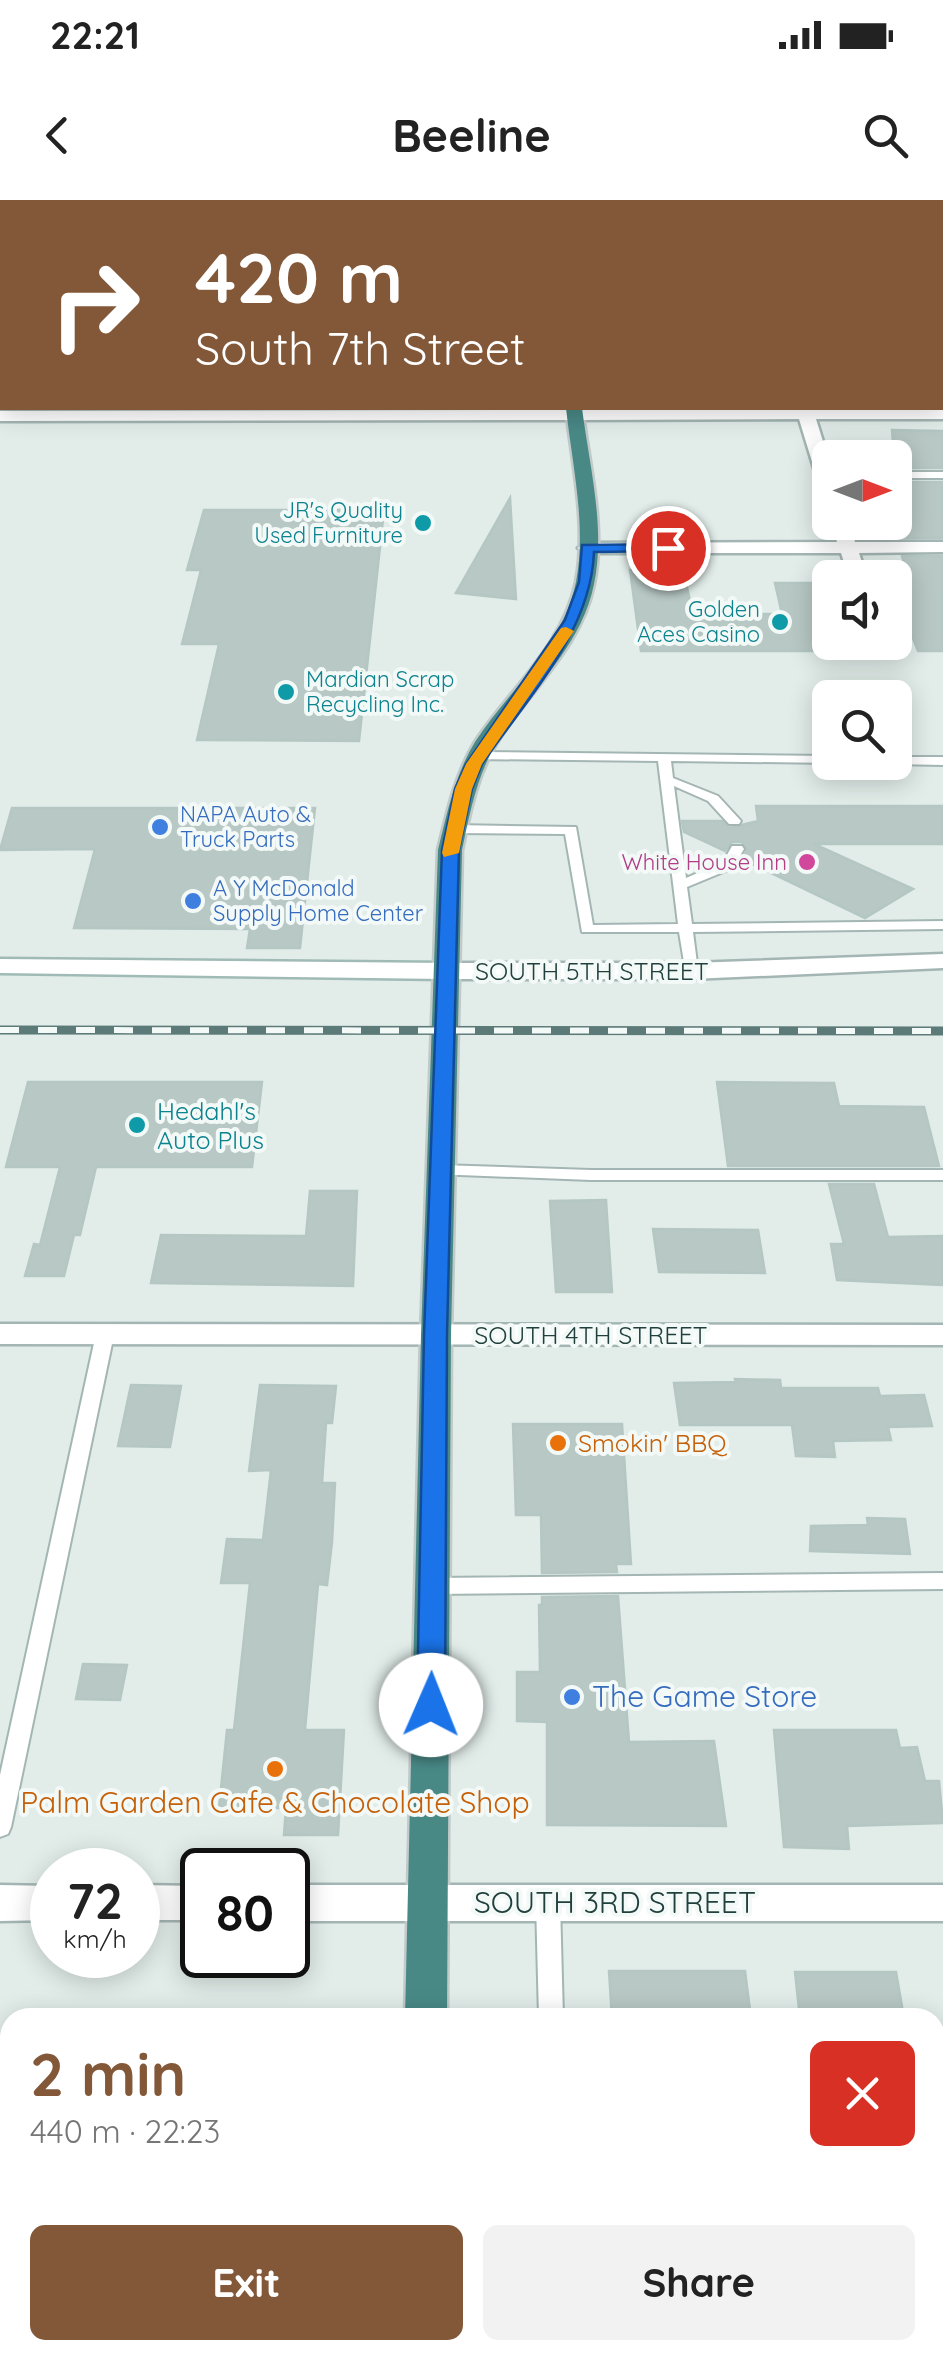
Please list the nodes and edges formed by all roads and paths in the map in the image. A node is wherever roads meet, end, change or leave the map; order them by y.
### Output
1 (574, 411) edge
2 (806, 411) edge
3 (113, 412) edge
4 (943, 414) edge
5 (0, 416) edge
6 (815, 440) edge
7 (912, 475) edge
8 (943, 475) edge
9 (846, 540) edge
10 (587, 548) junction
11 (848, 548) junction
12 (943, 548) edge
13 (852, 560) edge
14 (479, 756) junction
15 (664, 757) junction
16 (812, 760) edge
17 (912, 760) edge
18 (943, 761) edge
19 (666, 780) junction
20 (734, 822) dead end
21 (455, 829) junction
22 (737, 848) dead end
23 (680, 885) junction
24 (943, 925) edge
25 (685, 929) junction
26 (943, 961) edge
27 (0, 966) edge
28 (446, 971) junction
29 (691, 971) junction
30 (440, 1170) junction
31 (943, 1175) edge
32 (0, 1334) edge
33 (105, 1334) junction
34 (436, 1335) junction
35 (943, 1335) edge
36 (943, 1582) edge
37 (432, 1586) junction
38 (0, 1827) edge
39 (548, 1902) junction
40 (0, 1903) edge
41 (30, 1903) edge
42 (310, 1903) edge
43 (428, 1903) junction
44 (943, 1903) edge
45 (426, 2008) edge
46 (552, 2008) edge

1 - 2 street
1 - 3 street
1 - 10 highway
2 - 4 street
2 - 6 street
3 - 5 street
7 - 8 lane
9 - 11 street
10 - 11 street
10 - 14 highway
11 - 12 street
11 - 13 street
14 - 15 lane
14 - 21 highway
15 - 16 lane
15 - 19 lane
17 - 18 lane
19 - 20 lane
19 - 23 lane
21 - 25 lane
21 - 28 highway
22 - 23 lane
23 - 25 lane
24 - 25 lane
25 - 29 lane
26 - 29 street, SOUTH 5TH STREET
27 - 28 street, SOUTH 5TH STREET
28 - 29 street, SOUTH 5TH STREET
28 - 30 highway
30 - 31 lane
30 - 34 highway
32 - 33 street, SOUTH 4TH STREET
33 - 34 street, SOUTH 4TH STREET
33 - 38 lane
34 - 35 street, SOUTH 4TH STREET
34 - 37 highway
36 - 37 lane
37 - 43 highway
39 - 43 street, SOUTH 3RD STREET
39 - 44 street, SOUTH 3RD STREET
39 - 46 lane
40 - 41 street
42 - 43 street, SOUTH 3RD STREET
43 - 45 highway

